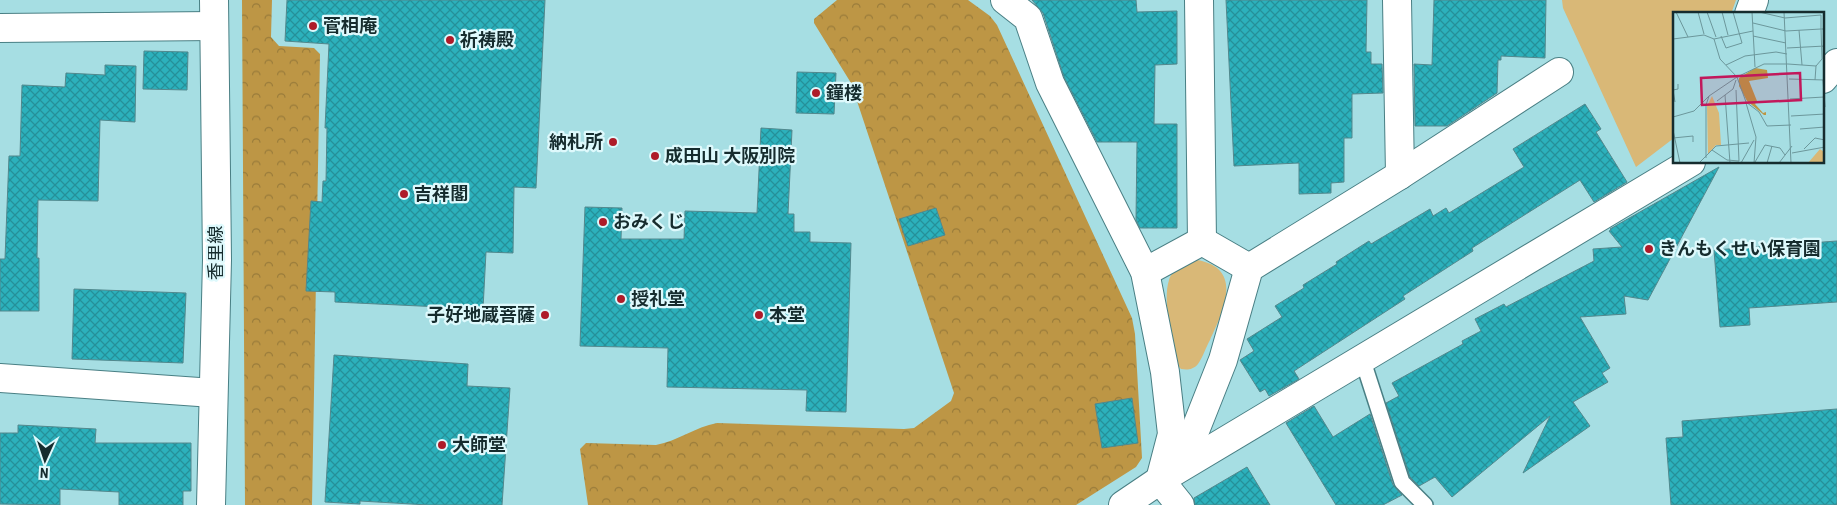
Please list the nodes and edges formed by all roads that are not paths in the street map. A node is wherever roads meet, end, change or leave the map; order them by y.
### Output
1 (1005, 0) edge
2 (1198, 0) edge
3 (1397, 0) edge
4 (1754, 0) edge
5 (1025, 9) edge
6 (1750, 12) edge
7 (214, 13) edge
8 (0, 28) edge
9 (1837, 63) edge
10 (1559, 72) dead end
11 (1824, 78) edge
12 (1688, 164) edge
13 (1400, 175) junction
14 (1202, 241) junction
15 (1249, 268) junction
16 (1145, 272) junction
17 (1362, 358) junction
18 (0, 378) edge
19 (213, 393) junction
20 (1171, 473) junction
21 (211, 505) edge
22 (1123, 505) edge
23 (1180, 505) edge
24 (1425, 505) edge

1 - 5 street
2 - 14 street
3 - 13 street
4 - 6 street
5 - 16 street
7 - 8 street
7 - 19 street, 香里線
9 - 11 street
10 - 13 street
12 - 17 street
13 - 15 street
14 - 15 street
14 - 16 street
15 - 20 street
16 - 20 street
17 - 20 street
17 - 24 lane
18 - 19 street
19 - 21 street, 香里線
20 - 22 street
20 - 23 street

